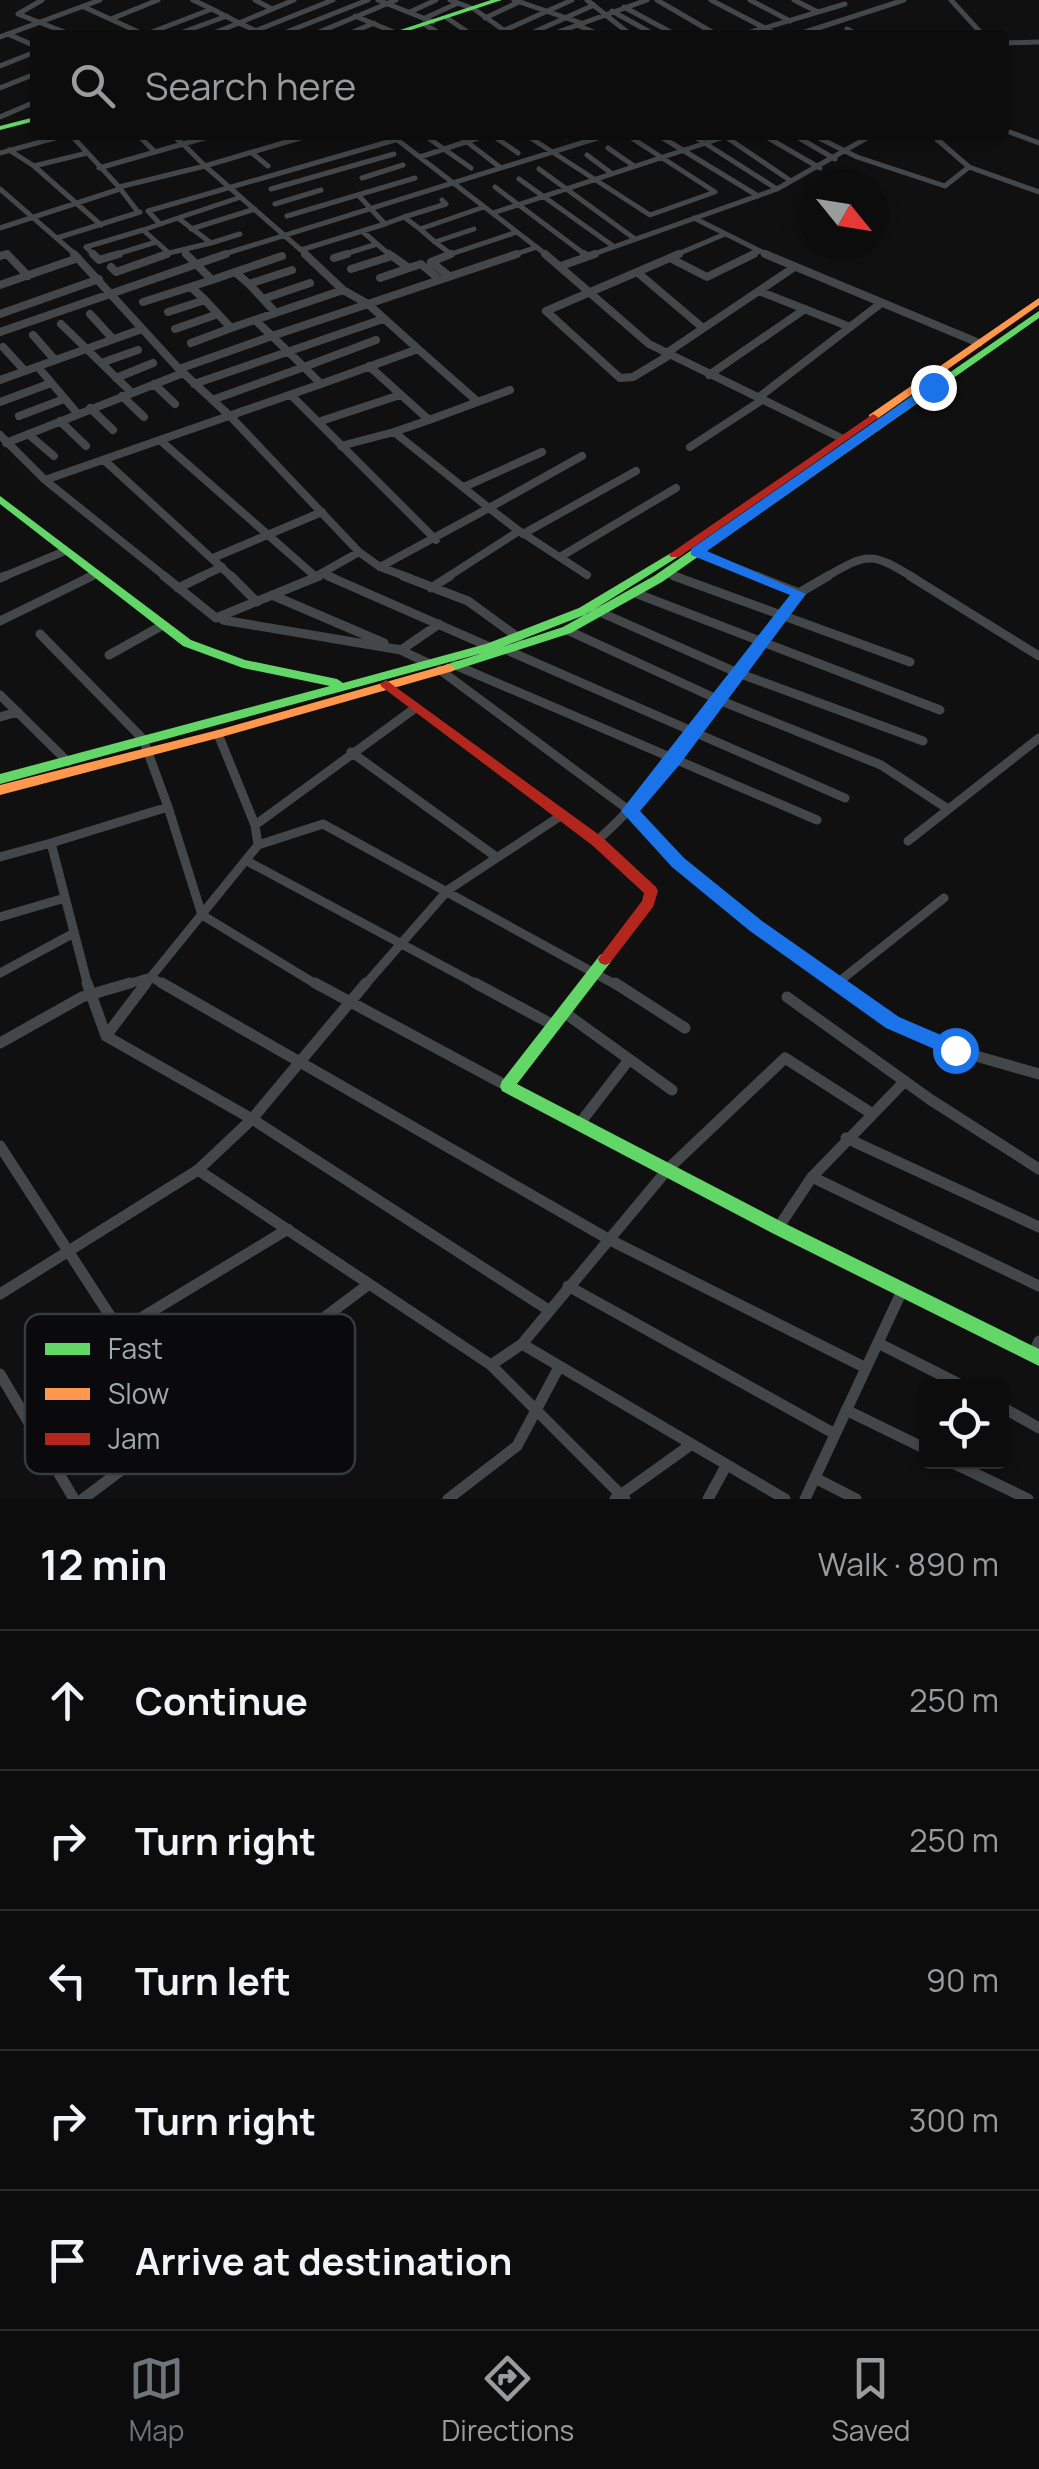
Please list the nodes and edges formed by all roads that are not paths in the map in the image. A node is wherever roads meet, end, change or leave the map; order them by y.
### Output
1 (42, 0) edge
2 (100, 0) edge
3 (158, 0) edge
4 (193, 0) edge
5 (255, 0) edge
6 (294, 0) edge
7 (316, 0) edge
8 (333, 0) edge
9 (368, 0) edge
10 (378, 0) edge
11 (396, 0) edge
12 (436, 0) edge
13 (450, 0) edge
14 (498, 0) edge
15 (550, 0) edge
16 (572, 0) edge
17 (647, 0) edge
18 (657, 0) edge
19 (702, 0) edge
20 (711, 0) edge
21 (750, 0) edge
22 (794, 0) edge
23 (837, 0) edge
24 (904, 0) edge
25 (952, 0) edge
26 (519, 1) edge
27 (590, 2) edge
28 (325, 4) junction
29 (387, 4) junction
30 (845, 4) junction
31 (83, 7) junction
32 (535, 7) junction
33 (624, 7) junction
34 (272, 8) junction
35 (471, 8) edge
36 (212, 9) junction
37 (342, 11) junction
38 (410, 12) junction
39 (547, 12) junction
40 (609, 12) junction
41 (818, 12) junction
42 (862, 13) junction
43 (227, 16) junction
44 (293, 17) junction
45 (357, 17) junction
46 (566, 18) junction
47 (111, 19) junction
48 (432, 20) junction
49 (790, 21) junction
50 (175, 22) junction
51 (41, 23) junction
52 (239, 23) junction
53 (309, 24) junction
54 (374, 24) junction
55 (579, 24) junction
56 (190, 29) joint
57 (59, 30) edge
58 (133, 30) edge
59 (152, 30) edge
60 (220, 30) edge
61 (255, 30) edge
62 (260, 30) edge
63 (293, 30) edge
64 (326, 30) joint
65 (359, 30) edge
66 (391, 30) edge
67 (407, 30) edge
68 (439, 30) edge
69 (459, 30) edge
70 (498, 30) edge
71 (508, 30) edge
72 (539, 30) edge
73 (563, 30) edge
74 (591, 30) edge
75 (626, 30) edge
76 (645, 30) edge
77 (667, 30) edge
78 (708, 30) edge
79 (762, 30) edge
80 (762, 30) edge
81 (767, 30) edge
82 (818, 30) edge
83 (979, 30) edge
84 (4, 36) edge
85 (1039, 42) edge
86 (1009, 43) edge
87 (30, 47) edge
88 (30, 51) edge
89 (0, 66) edge
90 (30, 76) edge
91 (0, 88) edge
92 (30, 104) edge
93 (11, 113) junction
94 (30, 119) edge
95 (30, 120) edge
96 (1, 125) edge
97 (1009, 132) edge
98 (48, 140) edge
99 (73, 140) edge
100 (143, 140) edge
101 (178, 140) edge
102 (197, 140) edge
103 (294, 140) edge
104 (387, 140) edge
105 (396, 140) edge
106 (431, 140) edge
107 (464, 140) edge
108 (474, 140) edge
109 (498, 140) edge
110 (533, 140) edge
111 (585, 140) edge
112 (634, 140) edge
113 (666, 140) edge
114 (699, 140) edge
115 (714, 140) edge
116 (733, 140) edge
117 (772, 140) edge
118 (803, 140) edge
119 (822, 140) edge
120 (864, 140) edge
121 (938, 140) edge
122 (467, 142) junction
123 (1039, 143) edge
124 (183, 144) junction
125 (704, 144) junction
126 (608, 148) dead end
127 (444, 149) junction
128 (9, 150) junction
129 (682, 150) junction
130 (154, 151) junction
131 (550, 152) junction
132 (0, 153) edge
133 (86, 153) junction
134 (252, 153) junction
135 (518, 153) dead end
136 (845, 153) junction
137 (394, 154) dead end
138 (586, 155) dead end
139 (420, 158) junction
140 (658, 158) junction
141 (835, 159) junction
142 (120, 162) junction
143 (316, 162) junction
144 (34, 166) junction
145 (205, 166) junction
146 (268, 166) dead end
147 (403, 166) dead end
148 (634, 166) junction
149 (969, 167) junction
150 (99, 168) junction
151 (350, 168) junction
152 (471, 168) dead end
153 (501, 168) junction
154 (820, 168) junction
155 (539, 169) dead end
156 (612, 173) junction
157 (328, 174) junction
158 (362, 178) junction
159 (415, 178) dead end
160 (308, 179) junction
161 (520, 180) dead end
162 (590, 180) junction
163 (136, 182) junction
164 (791, 182) junction
165 (450, 183) junction
166 (230, 187) junction
167 (494, 187) dead end
168 (120, 188) junction
169 (566, 188) junction
170 (0, 189) edge
171 (271, 189) dead end
172 (777, 189) junction
173 (320, 190) junction
174 (378, 190) junction
175 (716, 192) junction
176 (1039, 192) edge
177 (359, 196) junction
178 (542, 196) junction
179 (758, 196) junction
180 (241, 198) junction
181 (442, 200) dead end
182 (77, 202) junction
183 (335, 203) junction
184 (275, 204) dead end
185 (518, 204) junction
186 (736, 205) junction
187 (484, 207) junction
188 (254, 209) junction
189 (371, 209) junction
190 (148, 211) junction
191 (138, 212) junction
192 (494, 213) junction
193 (650, 215) junction
194 (33, 216) junction
195 (287, 216) dead end
196 (404, 217) junction
197 (178, 218) junction
198 (694, 218) junction
199 (160, 224) junction
200 (385, 224) junction
201 (100, 225) junction
202 (667, 226) junction
203 (0, 228) edge
204 (190, 229) junction
205 (420, 229) junction
206 (474, 229) dead end
207 (143, 230) junction
208 (362, 231) junction
209 (517, 232) junction
210 (240, 234) dead end
211 (725, 234) junction
212 (286, 236) junction
213 (57, 238) junction
214 (635, 239) junction
215 (156, 242) junction
216 (211, 242) junction
217 (435, 242) junction
218 (377, 244) junction
219 (537, 246) junction
220 (613, 246) junction
221 (301, 250) junction
222 (183, 251) junction
223 (2, 252) edge
224 (760, 252) junction
225 (170, 253) junction
226 (451, 254) junction
227 (282, 256) dead end
228 (392, 256) junction
229 (587, 256) junction
230 (78, 258) junction
231 (334, 258) dead end
232 (670, 258) junction
233 (196, 264) junction
234 (561, 266) junction
235 (111, 267) dead end
236 (409, 268) junction
237 (793, 268) junction
238 (352, 269) dead end
239 (292, 270) dead end
240 (236, 272) junction
241 (636, 272) junction
242 (28, 276) junction
243 (449, 276) junction
244 (99, 278) junction
245 (380, 278) dead end
246 (439, 279) junction
247 (212, 280) junction
248 (310, 283) dead end
249 (249, 284) junction
250 (0, 285) edge
251 (190, 287) junction
252 (343, 290) junction
253 (759, 291) junction
254 (591, 292) junction
255 (112, 293) junction
256 (262, 298) junction
257 (205, 300) junction
258 (1039, 301) edge
259 (143, 302) dead end
260 (368, 304) junction
261 (880, 304) junction
262 (805, 309) junction
263 (168, 312) dead end
264 (275, 312) junction
265 (0, 314) edge
266 (90, 314) dead end
267 (218, 314) junction
268 (1039, 314) edge
269 (383, 319) junction
270 (255, 320) junction
271 (61, 324) dead end
272 (850, 327) junction
273 (231, 328) junction
274 (703, 328) junction
275 (142, 329) junction
276 (175, 329) dead end
277 (0, 332) edge
278 (33, 335) dead end
279 (272, 336) junction
280 (113, 339) junction
281 (376, 340) dead end
282 (190, 342) dead end
283 (979, 343) junction
284 (3, 347) dead end
285 (86, 348) junction
286 (418, 349) junction
287 (138, 350) dead end
288 (288, 352) junction
289 (667, 355) junction
290 (55, 360) junction
291 (102, 363) junction
292 (153, 364) dead end
293 (369, 366) junction
294 (38, 367) junction
295 (304, 367) junction
296 (181, 371) junction
297 (24, 372) junction
298 (708, 376) junction
299 (116, 378) junction
300 (0, 380) edge
301 (51, 383) junction
302 (154, 384) junction
303 (194, 384) junction
304 (321, 384) junction
305 (510, 390) dead end
306 (127, 394) junction
307 (291, 395) junction
308 (400, 395) junction
309 (64, 398) junction
310 (760, 399) junction
311 (212, 400) junction
312 (0, 402) edge
313 (478, 402) junction
314 (175, 404) dead end
315 (90, 408) junction
316 (77, 413) junction
317 (20, 416) dead end
318 (144, 417) dead end
319 (231, 417) junction
320 (429, 420) junction
321 (60, 421) junction
322 (318, 422) junction
323 (113, 430) dead end
324 (394, 432) junction
325 (28, 434) junction
326 (841, 438) junction
327 (3, 439) edge
328 (161, 441) junction
329 (86, 446) dead end
330 (341, 446) junction
331 (690, 447) dead end
332 (542, 452) dead end
333 (54, 456) dead end
334 (582, 456) dead end
335 (104, 460) junction
336 (636, 471) dead end
337 (45, 480) junction
338 (464, 487) junction
339 (676, 488) dead end
340 (0, 499) edge
341 (490, 508) junction
342 (322, 512) junction
343 (521, 532) junction
344 (267, 535) junction
345 (436, 540) junction
346 (65, 551) junction
347 (359, 552) junction
348 (696, 552) junction
349 (560, 557) junction
350 (213, 558) junction
351 (222, 567) junction
352 (380, 567) junction
353 (666, 573) junction
354 (96, 574) junction
355 (320, 575) junction
356 (587, 575) dead end
357 (0, 578) edge
358 (178, 588) junction
359 (432, 588) junction
360 (635, 593) junction
361 (799, 594) junction
362 (272, 595) junction
363 (257, 602) junction
364 (602, 612) junction
365 (782, 616) junction
366 (220, 619) junction
367 (0, 621) edge
368 (440, 624) junction
369 (164, 625) junction
370 (567, 630) junction
371 (40, 634) dead end
372 (519, 638) junction
373 (762, 644) junction
374 (490, 647) junction
375 (401, 650) junction
376 (509, 651) junction
377 (109, 655) dead end
378 (1039, 656) edge
379 (910, 662) dead end
380 (456, 665) junction
381 (434, 666) junction
382 (738, 673) junction
383 (292, 675) junction
384 (382, 679) junction
385 (343, 684) junction
386 (0, 694) edge
387 (298, 696) junction
388 (719, 700) junction
389 (414, 709) junction
390 (940, 710) dead end
391 (18, 712) junction
392 (0, 718) edge
393 (696, 730) junction
394 (218, 734) junction
395 (1039, 738) edge
396 (922, 741) dead end
397 (146, 745) junction
398 (351, 752) junction
399 (674, 760) junction
400 (68, 762) junction
401 (0, 779) edge
402 (0, 790) edge
403 (845, 798) dead end
404 (168, 807) junction
405 (948, 808) junction
406 (630, 811) junction
407 (562, 815) junction
408 (817, 820) dead end
409 (254, 824) junction
410 (597, 841) junction
411 (908, 841) dead end
412 (51, 843) junction
413 (258, 845) junction
414 (494, 856) junction
415 (0, 858) edge
416 (246, 861) junction
417 (448, 890) junction
418 (65, 898) junction
419 (944, 898) dead end
420 (202, 915) junction
421 (0, 917) edge
422 (74, 933) junction
423 (400, 940) junction
424 (596, 972) junction
425 (0, 973) edge
426 (152, 977) junction
427 (836, 984) junction
428 (90, 995) junction
429 (788, 997) dead end
430 (348, 1003) junction
431 (565, 1012) junction
432 (555, 1026) junction
433 (685, 1028) dead end
434 (106, 1036) junction
435 (0, 1043) edge
436 (298, 1060) junction
437 (628, 1060) junction
438 (1039, 1074) edge
439 (905, 1081) junction
440 (507, 1086) junction
441 (672, 1090) dead end
442 (871, 1112) junction
443 (252, 1119) junction
444 (580, 1123) junction
445 (846, 1138) junction
446 (0, 1146) edge
447 (668, 1168) junction
448 (1039, 1169) edge
449 (198, 1170) junction
450 (812, 1178) junction
451 (1039, 1227) edge
452 (778, 1228) junction
453 (288, 1229) junction
454 (610, 1240) junction
455 (71, 1250) junction
456 (369, 1284) junction
457 (568, 1286) junction
458 (1039, 1286) edge
459 (2, 1287) edge
460 (902, 1291) junction
461 (547, 1309) junction
462 (108, 1314) edge
463 (147, 1314) edge
464 (329, 1314) edge
465 (1039, 1341) edge
466 (878, 1343) junction
467 (522, 1344) junction
468 (1036, 1356) edge
469 (491, 1365) junction
470 (560, 1366) junction
471 (866, 1368) junction
472 (0, 1374) edge
473 (948, 1379) edge
474 (5, 1394) edge
475 (846, 1410) junction
476 (1009, 1411) edge
477 (534, 1412) junction
478 (25, 1424) edge
479 (1039, 1428) edge
480 (835, 1434) junction
481 (689, 1446) junction
482 (919, 1446) edge
483 (726, 1466) junction
484 (966, 1469) edge
485 (58, 1474) edge
486 (115, 1474) edge
487 (815, 1478) junction
488 (620, 1498) edge
489 (74, 1499) edge
490 (82, 1499) edge
491 (448, 1499) edge
492 (708, 1499) edge
493 (784, 1499) edge
494 (805, 1499) edge
495 (856, 1499) edge
496 (1028, 1499) edge

1 - 51 street
2 - 31 street
3 - 47 street
4 - 36 street
5 - 34 street
6 - 34 street
7 - 28 street
8 - 28 street
9 - 37 street
10 - 29 street
11 - 29 street
12 - 38 street
13 - 35 street
14 - 35 street
15 - 32 street
16 - 39 street
17 - 33 street
18 - 78 street
19 - 79 street
20 - 80 street
21 - 49 street
22 - 41 street
23 - 30 street
24 - 42 street
25 - 83 street
26 - 32 street
26 - 35 street
27 - 40 street
27 - 46 street
28 - 37 street
28 - 44 street
29 - 38 street
29 - 45 street
30 - 41 street
30 - 42 street
31 - 47 street
31 - 51 street
32 - 39 street
33 - 40 street
33 - 77 street
34 - 52 street
35 - 48 street
35 - 48 street
35 - 70 street
36 - 43 street
36 - 50 street
37 - 45 street
37 - 53 street
38 - 48 street
39 - 46 street
39 - 71 street
40 - 55 street
40 - 75 street
40 - 76 street
41 - 49 street
42 - 82 street
43 - 52 street
43 - 56 street
44 - 53 street
44 - 62 street
45 - 54 street
45 - 64 street
46 - 55 street
46 - 72 street
47 - 58 street
48 - 67 street
48 - 68 street
48 - 69 street
49 - 81 street
50 - 56 street
50 - 59 street
51 - 57 street
51 - 84 street
52 - 60 street
52 - 61 street
53 - 63 street
53 - 64 street
54 - 65 street
54 - 66 street
55 - 73 street
55 - 74 street
84 - 87 street
85 - 86 street
88 - 89 street
90 - 91 street
92 - 93 street
93 - 94 street
93 - 96 street
95 - 96 street
97 - 123 street
98 - 128 street
99 - 133 street
100 - 130 street
101 - 124 street
102 - 124 street
103 - 134 street
104 - 143 street
105 - 139 street
106 - 127 street
107 - 122 street
108 - 122 street
109 - 135 street
110 - 131 street
111 - 131 street
112 - 140 street
113 - 129 street
114 - 125 street
115 - 125 street
116 - 164 street
117 - 154 street
118 - 141 street
119 - 136 street
120 - 136 street
121 - 149 street
122 - 127 street
122 - 153 street
124 - 130 street
124 - 145 street
125 - 129 street
125 - 172 street
126 - 148 street
127 - 139 street
127 - 152 street
128 - 132 street
128 - 144 street
129 - 140 street
129 - 179 street
130 - 142 street
131 - 153 street
131 - 162 street
133 - 144 street
133 - 150 street
134 - 145 street
134 - 146 street
136 - 141 street
136 - 149 street
137 - 151 street
138 - 156 street
139 - 165 street
140 - 148 street
140 - 175 street
141 - 154 street
142 - 150 street
142 - 163 street
143 - 157 street
143 - 166 street
144 - 182 street
145 - 163 street
145 - 166 street
147 - 158 street
148 - 156 street
149 - 176 street
150 - 168 street
151 - 157 street
151 - 158 street
153 - 165 street
154 - 164 street
155 - 169 street
156 - 162 street
157 - 160 street
158 - 174 street
159 - 174 street
160 - 171 street
160 - 173 street
161 - 178 street
162 - 169 street
162 - 193 street
163 - 168 street
164 - 172 street
165 - 187 street
165 - 189 street
166 - 180 street
166 - 190 street
167 - 185 street
168 - 182 street
168 - 191 street
169 - 178 street
169 - 214 street
170 - 194 street
172 - 179 street
173 - 183 street
173 - 184 street
174 - 177 street
175 - 186 street
175 - 193 street
177 - 183 street
177 - 189 street
178 - 185 street
178 - 220 street
179 - 186 street
180 - 188 street
180 - 197 street
181 - 196 street
182 - 194 street
182 - 201 street
183 - 195 street
185 - 192 street
185 - 229 street
186 - 198 street
187 - 192 street
187 - 205 street
188 - 204 street
188 - 212 street
189 - 200 street
189 - 212 street
190 - 191 street
190 - 199 street
191 - 201 street
192 - 209 street
193 - 202 street
194 - 203 street
194 - 213 street
196 - 200 street
196 - 205 street
197 - 199 street
197 - 204 street
198 - 202 street
198 - 211 street
199 - 207 street
200 - 208 street
201 - 213 street
202 - 214 street
204 - 216 street
205 - 217 street
206 - 217 street
207 - 215 street
207 - 215 street
208 - 218 street
208 - 221 street
209 - 219 street
209 - 226 street
210 - 216 street
211 - 224 street
211 - 232 street
212 - 221 street
212 - 233 street
213 - 230 street
214 - 220 street
215 - 225 street
216 - 222 street
217 - 226 street
218 - 228 street
218 - 231 street
219 - 234 street
219 - 243 street
220 - 229 street
221 - 252 street
222 - 225 street
222 - 233 street
223 - 242 street
224 - 232 street
224 - 237 street
225 - 235 street
226 - 243 street
227 - 240 street
228 - 236 street
228 - 238 street
229 - 234 street
230 - 242 street
230 - 244 street
232 - 241 street
233 - 247 street
233 - 255 street
234 - 254 street
236 - 245 street
236 - 246 street
237 - 253 street
237 - 261 street
239 - 249 street
240 - 247 street
240 - 249 street
241 - 254 street
241 - 274 street
242 - 250 street
243 - 246 street
244 - 255 street
244 - 265 street
246 - 260 street
247 - 251 street
248 - 256 street
249 - 256 street
251 - 257 street
251 - 259 street
252 - 260 street
252 - 264 street
253 - 262 street
253 - 274 street
254 - 289 street
254 - 289 street
255 - 275 street
255 - 277 street
256 - 264 street
257 - 263 street
257 - 267 street
258 - 283 street
260 - 269 street
260 - 279 street
261 - 272 street
261 - 283 street
262 - 272 street
262 - 298 street
264 - 270 street
266 - 280 street
267 - 273 street
267 - 276 street
268 - 348 street
269 - 286 street
269 - 288 street
270 - 273 street
270 - 279 street
271 - 285 street
272 - 310 street
273 - 282 street
274 - 289 street
275 - 280 street
275 - 296 street
278 - 290 street
279 - 288 street
279 - 296 street
280 - 285 street
281 - 295 street
283 - 326 street
284 - 297 street
285 - 290 street
285 - 291 street
286 - 293 street
286 - 313 street
287 - 291 street
288 - 295 street
288 - 303 street
289 - 298 street
290 - 294 street
291 - 299 street
292 - 299 street
293 - 304 street
293 - 308 street
294 - 297 street
294 - 301 street
295 - 304 street
295 - 311 street
296 - 302 street
296 - 303 street
297 - 300 street
298 - 310 street
299 - 306 street
301 - 309 street
301 - 312 street
302 - 306 street
302 - 314 street
303 - 311 street
304 - 307 street
305 - 313 street
306 - 315 street
306 - 318 street
307 - 319 street
307 - 322 street
308 - 320 street
308 - 322 street
309 - 316 street
309 - 317 street
310 - 326 street
310 - 331 street
311 - 319 street
313 - 320 street
315 - 316 street
315 - 323 street
316 - 321 street
319 - 328 street
319 - 342 street
320 - 324 street
321 - 325 street
321 - 329 street
322 - 330 street
324 - 330 street
324 - 338 street
325 - 327 street
325 - 333 street
326 - 372 street
327 - 337 street
328 - 335 street
328 - 344 street
330 - 345 street
332 - 338 street
334 - 341 street
335 - 337 street
335 - 350 street
336 - 343 street
337 - 358 street
338 - 341 street
339 - 349 street
340 - 346 street
341 - 343 street
341 - 345 street
342 - 344 street
342 - 347 street
343 - 349 street
343 - 359 street
344 - 350 street
344 - 355 street
345 - 352 street
346 - 354 street
346 - 357 street
347 - 352 street
347 - 355 street
348 - 353 street
348 - 361 street
349 - 356 street
350 - 351 street
351 - 358 street
351 - 363 street
352 - 359 street
353 - 360 street
353 - 365 street
354 - 367 street
354 - 369 street
355 - 362 street
355 - 368 street
358 - 366 street
359 - 372 street
360 - 364 street
360 - 373 street
361 - 365 street
361 - 378 street
362 - 363 street
362 - 375 street
363 - 366 street
364 - 370 street
364 - 382 street
365 - 373 street
365 - 379 street
366 - 375 street
368 - 374 street
368 - 375 street
369 - 377 street
369 - 383 street
370 - 376 street
370 - 388 street
371 - 397 street
372 - 374 street
373 - 382 street
373 - 390 street
374 - 381 street
375 - 381 street
376 - 380 street
376 - 393 street
380 - 381 street
380 - 399 street
381 - 384 street
381 - 406 street
382 - 388 street
382 - 396 street
383 - 385 street
383 - 387 street
384 - 385 street
384 - 389 street
384 - 394 street
385 - 387 street
386 - 391 street
387 - 397 street
388 - 393 street
388 - 405 street
389 - 398 street
389 - 407 street
391 - 392 street
391 - 400 street
393 - 399 street
393 - 403 street
394 - 397 street
394 - 409 street
395 - 405 street
397 - 400 street
397 - 402 street
397 - 404 street
398 - 409 street
398 - 414 street
399 - 406 street
399 - 408 street
400 - 401 street
404 - 412 street
404 - 420 street
405 - 411 street
406 - 410 street
406 - 427 street
407 - 410 street
407 - 414 street
409 - 413 street
410 - 424 street
412 - 415 street
412 - 418 street
413 - 416 street
413 - 417 street
414 - 417 street
416 - 420 street
416 - 423 street
417 - 423 street
417 - 424 street
418 - 421 street
418 - 422 street
419 - 427 street
420 - 426 street
420 - 430 street
422 - 425 street
422 - 428 street
423 - 430 street
423 - 432 street
424 - 431 street
424 - 433 street
426 - 428 street
426 - 434 street
426 - 436 street
427 - 438 street
428 - 434 street
428 - 435 street
429 - 439 street
430 - 436 street
430 - 440 street
431 - 432 street
431 - 437 street
432 - 440 street
434 - 443 street
436 - 443 street
436 - 454 street
437 - 441 street
437 - 444 street
439 - 442 street
439 - 448 street
440 - 444 street
442 - 445 street
442 - 447 street
443 - 449 street
443 - 461 street
444 - 447 street
445 - 450 street
445 - 451 street
446 - 455 street
447 - 452 street
447 - 454 street
449 - 453 street
449 - 455 street
450 - 452 street
450 - 458 street
452 - 460 street
453 - 456 street
453 - 463 street
454 - 457 street
454 - 471 street
455 - 459 street
455 - 462 street
456 - 464 street
456 - 469 street
457 - 461 street
457 - 480 street
460 - 466 street
460 - 468 street
461 - 467 street
465 - 468 street
466 - 471 street
466 - 473 street
467 - 469 street
467 - 470 street
469 - 477 street
470 - 477 street
470 - 481 street
471 - 475 street
472 - 474 street
474 - 478 street
475 - 480 street
475 - 482 street
476 - 479 street
477 - 488 street
477 - 491 street
480 - 487 street
481 - 483 street
481 - 488 street
483 - 492 street
483 - 493 street
484 - 496 street
485 - 489 street
486 - 490 street
487 - 494 street
487 - 495 street

